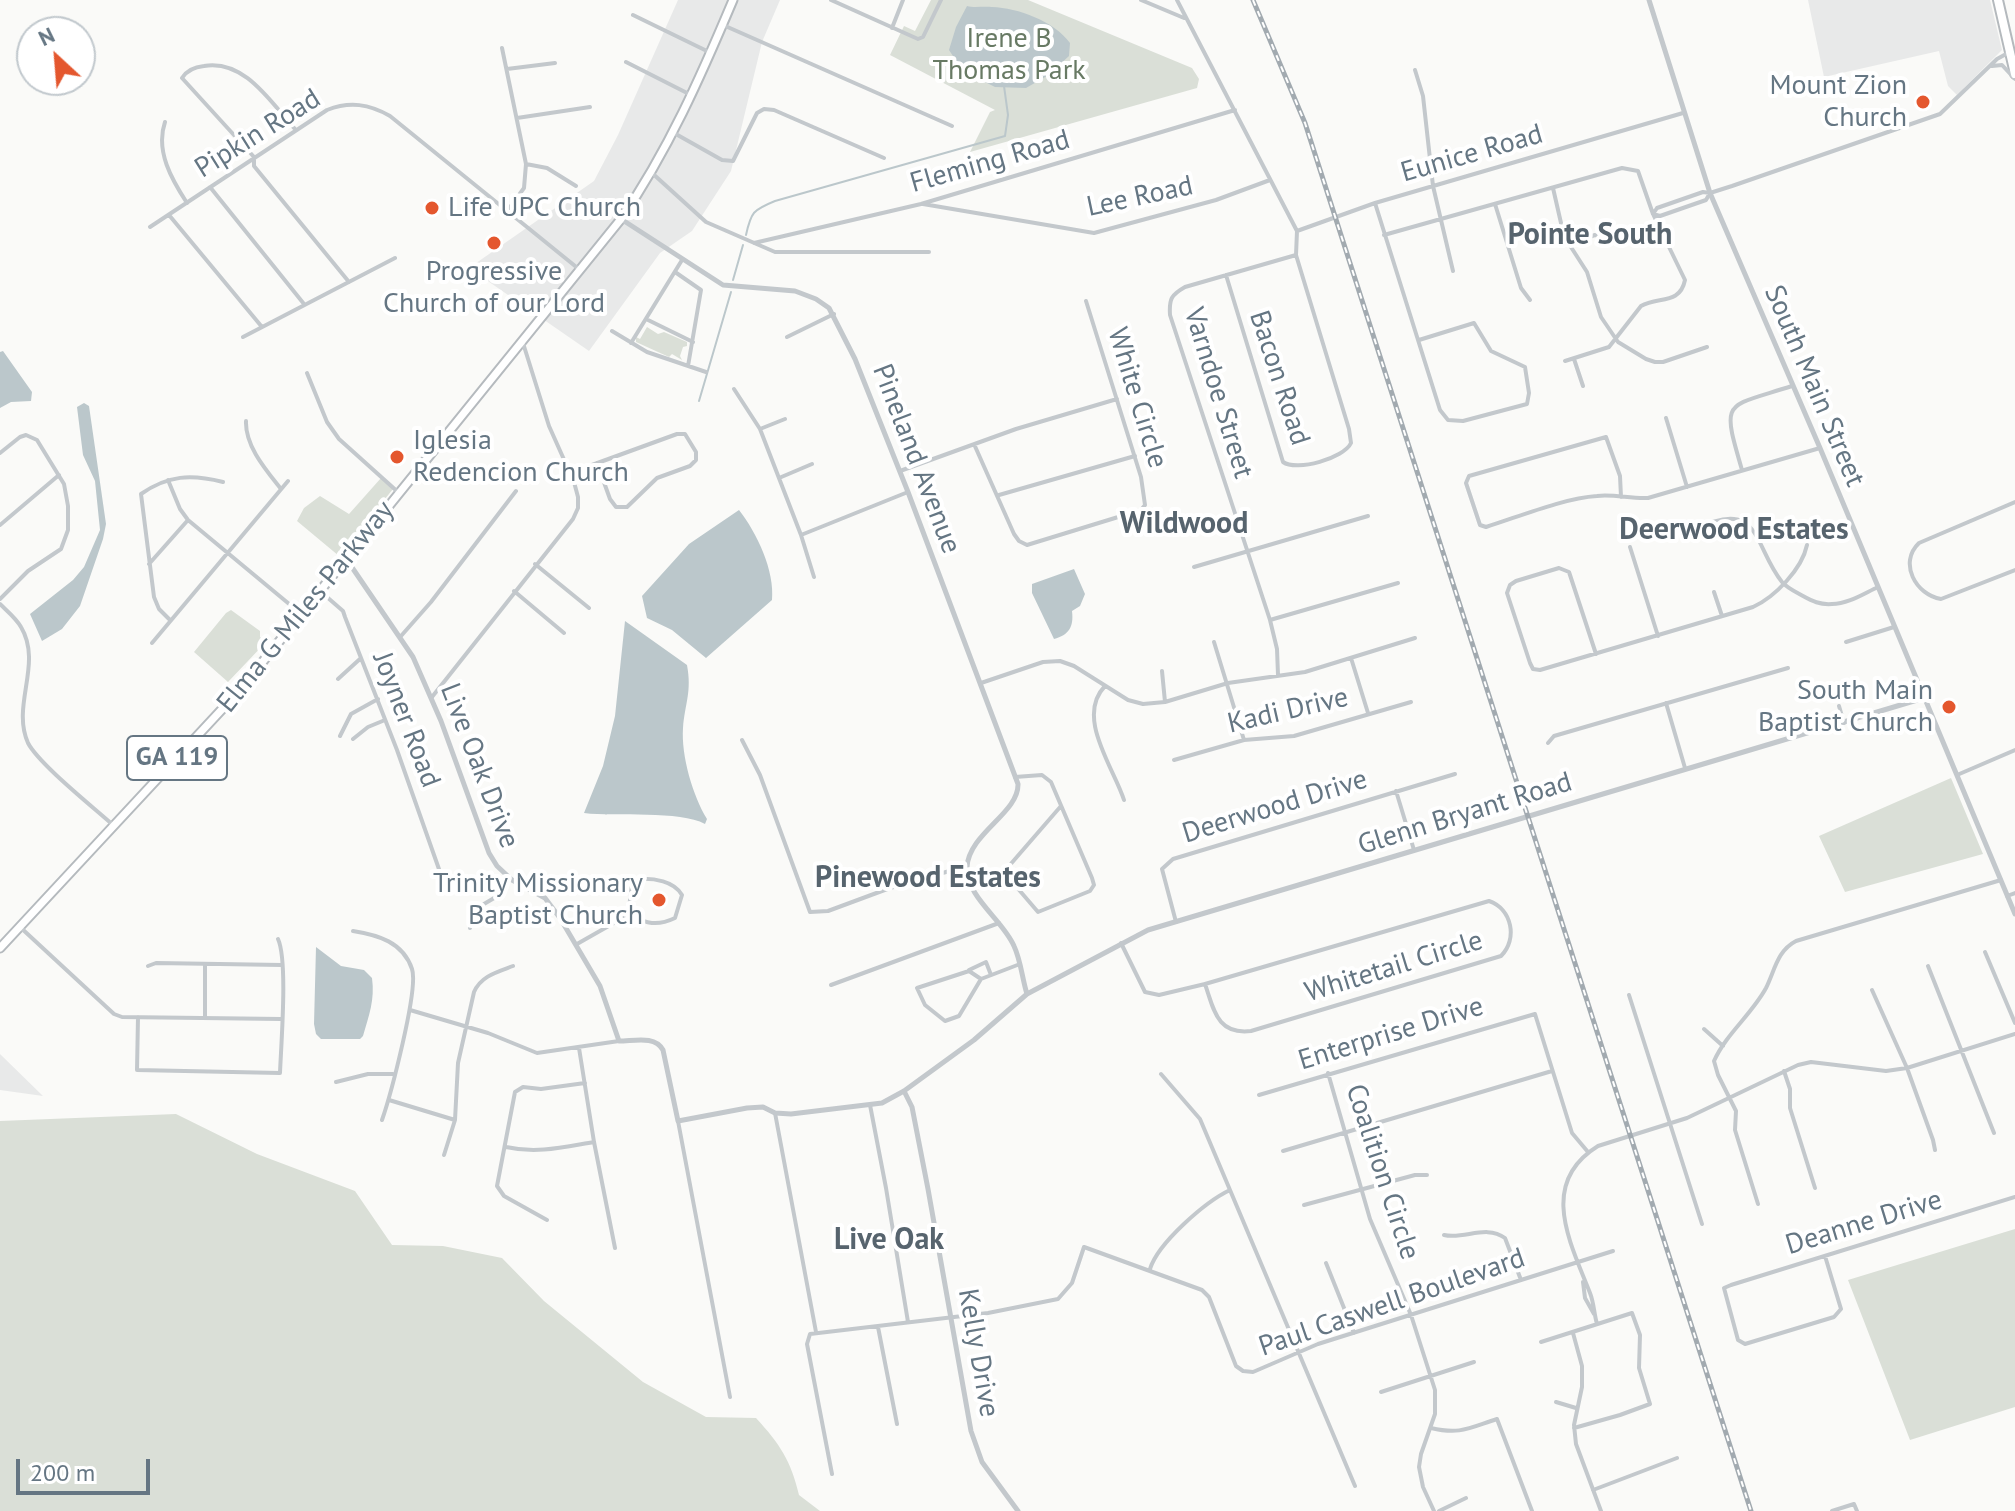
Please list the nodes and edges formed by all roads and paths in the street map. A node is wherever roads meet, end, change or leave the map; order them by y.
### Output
1 (733, 0) edge
2 (831, 0) edge
3 (903, 0) edge
4 (941, 0) edge
5 (1141, 0) edge
6 (1177, 0) edge
7 (1649, 0) edge
8 (1998, 0) edge
9 (633, 15) dead end
10 (1187, 19) junction
11 (723, 25) junction
12 (892, 28) junction
13 (502, 48) dead end
14 (2010, 52) junction
15 (711, 53) junction
16 (626, 62) dead end
17 (555, 63) dead end
18 (507, 69) junction
19 (1415, 70) dead end
20 (1987, 70) junction
21 (2015, 76) edge
22 (691, 95) junction
23 (590, 107) dead end
24 (1235, 110) junction
25 (1683, 113) junction
26 (516, 118) junction
27 (165, 122) dead end
28 (952, 126) dead end
29 (295, 129) junction
30 (674, 133) junction
31 (254, 157) junction
32 (884, 158) dead end
33 (526, 164) junction
34 (652, 173) junction
35 (1270, 180) junction
36 (576, 186) dead end
37 (1433, 186) junction
38 (210, 187) junction
39 (1553, 188) junction
40 (1710, 193) junction
41 (187, 203) junction
42 (1375, 203) junction
43 (921, 204) junction
44 (1495, 204) junction
45 (508, 210) junction
46 (1653, 214) junction
47 (169, 215) junction
48 (621, 219) junction
49 (1441, 219) junction
50 (150, 227) dead end
51 (1297, 231) junction
52 (1384, 235) junction
53 (1603, 238) dead end
54 (754, 243) junction
55 (1569, 244) junction
56 (929, 252) dead end
57 (1296, 255) junction
58 (395, 258) dead end
59 (682, 260) junction
60 (580, 270) junction
61 (1453, 271) dead end
62 (675, 272) junction
63 (1226, 275) junction
64 (349, 282) junction
65 (1530, 300) dead end
66 (1086, 301) dead end
67 (305, 304) junction
68 (834, 314) junction
69 (646, 319) junction
70 (262, 327) junction
71 (612, 331) dead end
72 (243, 337) dead end
73 (787, 337) dead end
74 (1614, 338) junction
75 (1419, 340) junction
76 (693, 342) junction
77 (523, 343) junction
78 (631, 344) junction
79 (1707, 347) dead end
80 (1574, 359) junction
81 (1565, 361) dead end
82 (688, 366) junction
83 (706, 372) dead end
84 (307, 373) dead end
85 (1583, 386) dead end
86 (1792, 386) junction
87 (734, 389) dead end
88 (1117, 399) junction
89 (1666, 418) dead end
90 (785, 419) dead end
91 (246, 421) dead end
92 (760, 429) junction
93 (974, 444) junction
94 (1820, 448) junction
95 (0, 453) edge
96 (1135, 456) junction
97 (597, 463) junction
98 (812, 464) dead end
99 (1742, 470) junction
100 (900, 471) junction
101 (570, 473) junction
102 (59, 475) junction
103 (167, 478) junction
104 (779, 478) junction
105 (288, 481) dead end
106 (223, 482) dead end
107 (1687, 487) junction
108 (281, 489) junction
109 (516, 491) dead end
110 (908, 492) junction
111 (399, 493) junction
112 (999, 495) junction
113 (1621, 497) junction
114 (2015, 502) edge
115 (1368, 516) dead end
116 (188, 520) junction
117 (0, 525) edge
118 (1694, 530) dead end
119 (801, 535) junction
120 (1807, 545) dead end
121 (1630, 547) dead end
122 (1247, 551) junction
123 (229, 552) junction
124 (347, 560) junction
125 (149, 564) junction
126 (535, 564) junction
127 (1194, 567) dead end
128 (2015, 570) edge
129 (814, 577) dead end
130 (1398, 583) dead end
131 (1783, 584) junction
132 (1878, 587) junction
133 (320, 591) junction
134 (514, 591) junction
135 (1714, 592) dead end
136 (0, 602) edge
137 (589, 608) dead end
138 (302, 614) junction
139 (1722, 617) junction
140 (169, 619) junction
141 (1270, 620) junction
142 (1894, 627) junction
143 (564, 633) dead end
144 (401, 636) junction
145 (1658, 636) junction
146 (1415, 638) dead end
147 (1214, 642) dead end
148 (1846, 642) dead end
149 (152, 643) dead end
150 (1596, 654) junction
151 (361, 658) junction
152 (1351, 658) junction
153 (1788, 668) dead end
154 (1162, 671) dead end
155 (1278, 675) junction
156 (338, 679) dead end
157 (981, 683) junction
158 (1228, 683) junction
159 (1105, 686) junction
160 (432, 697) junction
161 (1924, 698) junction
162 (378, 699) junction
163 (1165, 702) junction
164 (1411, 702) dead end
165 (1666, 703) junction
166 (1839, 706) dead end
167 (1368, 713) junction
168 (385, 720) junction
169 (1844, 723) junction
170 (340, 736) dead end
171 (353, 739) dead end
172 (742, 740) dead end
173 (1244, 740) junction
174 (1548, 743) dead end
175 (2015, 750) edge
176 (1174, 760) dead end
177 (1685, 768) junction
178 (1455, 774) dead end
179 (1957, 775) junction
180 (1015, 777) junction
181 (1396, 791) junction
182 (1124, 800) dead end
183 (1061, 806) junction
184 (113, 825) junction
185 (1414, 850) junction
186 (967, 866) junction
187 (440, 872) dead end
188 (509, 877) junction
189 (2001, 880) junction
190 (2015, 893) edge
191 (2007, 896) junction
192 (2015, 914) edge
193 (628, 915) junction
194 (1176, 922) junction
195 (999, 923) junction
196 (20, 927) junction
197 (470, 928) dead end
198 (353, 931) dead end
199 (278, 939) dead end
200 (1121, 943) junction
201 (577, 944) junction
202 (0, 948) edge
203 (1985, 952) dead end
204 (205, 964) junction
205 (1020, 964) junction
206 (282, 965) junction
207 (148, 966) dead end
208 (513, 966) dead end
209 (1928, 966) dead end
210 (969, 971) junction
211 (991, 975) junction
212 (981, 979) junction
213 (1205, 984) junction
214 (831, 985) dead end
215 (1872, 990) dead end
216 (1027, 994) junction
217 (1629, 995) dead end
218 (410, 1010) junction
219 (138, 1017) junction
220 (205, 1018) junction
221 (281, 1019) junction
222 (2015, 1023) edge
223 (465, 1027) junction
224 (1704, 1029) dead end
225 (2015, 1034) edge
226 (619, 1041) junction
227 (1723, 1046) junction
228 (579, 1048) junction
229 (1963, 1050) junction
230 (1907, 1068) junction
231 (1552, 1071) junction
232 (1784, 1071) junction
233 (1328, 1073) junction
234 (1161, 1074) dead end
235 (394, 1075) junction
236 (336, 1082) dead end
237 (585, 1083) junction
238 (904, 1091) junction
239 (1259, 1095) dead end
240 (1730, 1098) junction
241 (389, 1100) junction
242 (870, 1105) junction
243 (775, 1113) junction
244 (382, 1120) dead end
245 (455, 1120) junction
246 (678, 1121) junction
247 (1671, 1123) junction
248 (1346, 1132) junction
249 (1994, 1133) dead end
250 (594, 1142) junction
251 (506, 1147) junction
252 (1935, 1150) dead end
253 (1283, 1151) dead end
254 (1588, 1152) junction
255 (444, 1155) dead end
256 (1427, 1175) dead end
257 (1815, 1188) dead end
258 (1363, 1189) junction
259 (1230, 1190) junction
260 (2015, 1197) edge
261 (1758, 1204) dead end
262 (1304, 1205) dead end
263 (547, 1220) dead end
264 (1702, 1224) dead end
265 (1444, 1235) dead end
266 (615, 1248) dead end
267 (1613, 1251) dead end
268 (1825, 1256) junction
269 (1578, 1262) junction
270 (1326, 1263) dead end
271 (1150, 1269) junction
272 (1521, 1280) junction
273 (1411, 1315) junction
274 (952, 1317) junction
275 (908, 1322) junction
276 (1597, 1324) junction
277 (878, 1327) junction
278 (816, 1332) junction
279 (1572, 1332) junction
280 (1354, 1333) junction
281 (1541, 1342) dead end
282 (1297, 1353) junction
283 (1474, 1362) dead end
284 (1430, 1376) junction
285 (1381, 1392) dead end
286 (730, 1397) dead end
287 (1556, 1402) dead end
288 (1576, 1408) junction
289 (897, 1424) dead end
290 (1431, 1428) junction
291 (1574, 1428) junction
292 (1677, 1458) dead end
293 (832, 1474) dead end
294 (1355, 1486) dead end
295 (1593, 1490) junction
296 (1466, 1498) dead end
297 (1018, 1511) edge
298 (1436, 1511) edge
299 (1532, 1511) edge
300 (1601, 1511) edge
301 (1832, 1511) edge
302 (1857, 1511) edge

1 - 11 main road, Elma G Miles Parkway / GA 119
2 - 12 street
3 - 12 street
4 - 12 street
5 - 10 street
6 - 10 street
7 - 25 street, South Main Street
8 - 14 highway
9 - 15 street
10 - 24 street
11 - 15 main road, Elma G Miles Parkway / GA 119
11 - 28 street
13 - 18 street
14 - 20 street
14 - 21 highway
15 - 22 main road, Elma G Miles Parkway / GA 119
16 - 22 street
17 - 18 street
18 - 26 street
19 - 37 street
20 - 21 street
20 - 40 street
22 - 30 main road, Elma G Miles Parkway / GA 119
23 - 26 street
24 - 35 street
24 - 43 street, Fleming Road
25 - 37 street, Eunice Road
25 - 40 street, South Main Street
26 - 33 street
27 - 41 street
29 - 31 street, Pipkin Road
29 - 31 street
29 - 45 street, Pipkin Road
30 - 32 street
30 - 34 main road, Elma G Miles Parkway / GA 119
31 - 38 street, Pipkin Road
31 - 64 street
33 - 36 street
33 - 45 street
34 - 48 main road, Elma G Miles Parkway / GA 119
34 - 54 street
35 - 43 street, Lee Road
35 - 51 street
37 - 42 street, Eunice Road
37 - 49 street
38 - 41 street, Pipkin Road
38 - 67 street
39 - 44 street
39 - 46 street
39 - 55 street
40 - 46 street
40 - 86 street, South Main Street
41 - 47 street, Pipkin Road
42 - 51 street, Eunice Road
42 - 52 street
43 - 54 street, Fleming Road
44 - 49 street
44 - 65 street
45 - 60 street, Pipkin Road
46 - 74 street
47 - 50 street, Pipkin Road
47 - 70 street
48 - 59 street
48 - 60 main road, Elma G Miles Parkway / GA 119
49 - 52 street
49 - 61 street
51 - 57 street
52 - 75 street
53 - 55 street
54 - 56 street
55 - 74 street
57 - 63 street, Varndoe Street
57 - 63 street, Bacon Road
58 - 64 street
59 - 62 street
59 - 68 street
60 - 77 main road, Elma G Miles Parkway / GA 119
62 - 69 street
62 - 76 street
63 - 122 street, Varndoe Street
64 - 67 street
66 - 88 street, White Circle
67 - 70 street
68 - 73 street
68 - 100 street, Pineland Avenue
69 - 76 street
69 - 78 street
70 - 72 street
71 - 78 street
74 - 79 street
74 - 80 street
75 - 75 street
76 - 82 street
77 - 101 street
77 - 111 main road, Elma G Miles Parkway / GA 119
78 - 82 street
80 - 81 street
80 - 85 street
82 - 83 street
84 - 111 street
86 - 94 street, South Main Street
86 - 99 street
87 - 92 street
88 - 93 street
88 - 96 street, White Circle
89 - 107 street
90 - 92 street
91 - 108 street
92 - 104 street
93 - 100 street
93 - 112 street, White Circle
94 - 99 street
94 - 132 street, South Main Street
95 - 102 street
96 - 112 street
96 - 112 street, White Circle
97 - 97 street
97 - 101 street
98 - 104 street
99 - 107 street
100 - 110 street, Pineland Avenue
101 - 126 street
102 - 117 street
102 - 136 street
103 - 106 street
103 - 116 street
103 - 125 street
104 - 119 street
105 - 108 street
107 - 113 street
108 - 123 street
109 - 144 street
110 - 119 street
110 - 157 street, Pineland Avenue
111 - 124 main road, Elma G Miles Parkway / GA 119
113 - 113 street
114 - 128 street
115 - 122 street
116 - 123 street
116 - 125 street
118 - 131 street
119 - 129 street
120 - 131 street
121 - 145 street
122 - 127 street
122 - 141 street, Varndoe Street
123 - 138 street
123 - 140 street
124 - 133 main road, Elma G Miles Parkway / GA 119
124 - 144 street, Live Oak Drive
125 - 140 street
126 - 134 street
126 - 137 street
130 - 141 street
131 - 132 street
131 - 139 street
132 - 142 street, South Main Street
133 - 138 main road, Elma G Miles Parkway / GA 119
133 - 151 street, Joyner Road
134 - 143 street
134 - 160 street
135 - 139 street
136 - 184 street
138 - 184 main road, Elma G Miles Parkway / GA 119
139 - 145 street
140 - 149 street
141 - 155 street, Varndoe Street
142 - 148 street
142 - 161 street, South Main Street
144 - 160 street, Live Oak Drive
145 - 150 street
146 - 152 street
147 - 158 street
150 - 150 street
151 - 156 street
151 - 162 street, Joyner Road
152 - 155 street
152 - 167 street
153 - 165 street
154 - 163 street
155 - 158 street
157 - 159 street
157 - 180 street, Pineland Avenue
158 - 163 street
158 - 173 street
159 - 163 street
159 - 182 street
160 - 188 street, Live Oak Drive
161 - 169 street, Glenn Bryant Road
161 - 179 street, South Main Street
162 - 168 street, Joyner Road
162 - 170 street
164 - 167 street, Kadi Drive
165 - 174 street
165 - 177 street
166 - 169 street
167 - 173 street, Kadi Drive
168 - 171 street
168 - 187 street, Joyner Road
169 - 177 street, Glenn Bryant Road
172 - 186 street
173 - 176 street, Kadi Drive
175 - 179 street
177 - 185 street, Glenn Bryant Road
178 - 181 street, Deerwood Drive
179 - 189 street, South Main Street
180 - 183 street
180 - 186 street
181 - 185 street
181 - 194 street, Deerwood Drive
183 - 183 street
184 - 196 main road, Elma G Miles Parkway / GA 119
185 - 194 street, Glenn Bryant Road
186 - 195 street
188 - 197 street
188 - 201 street, Live Oak Drive
189 - 191 street, South Main Street
189 - 227 street
190 - 191 street
191 - 192 street, South Main Street
193 - 193 street
193 - 201 street
194 - 200 street, Glenn Bryant Road
195 - 205 street
195 - 214 street
196 - 202 main road, Elma G Miles Parkway / GA 119
196 - 219 street
198 - 218 street
199 - 206 street
200 - 213 street, Whitetail Circle
200 - 216 street, Glenn Bryant Road
201 - 226 street, Live Oak Drive
203 - 222 street
204 - 206 street
204 - 207 street
204 - 220 street
205 - 211 street
205 - 216 street
206 - 221 street
208 - 223 street
209 - 229 street
210 - 211 street
210 - 212 street
210 - 212 street
211 - 212 street
213 - 213 street, Whitetail Circle
215 - 230 street
216 - 238 street
217 - 247 street
218 - 223 street
218 - 235 street
219 - 220 street
219 - 221 street
220 - 221 street
223 - 228 street
223 - 245 street
224 - 227 street
225 - 229 street
226 - 228 street
226 - 246 street
227 - 240 street
228 - 237 street
229 - 230 street
229 - 249 street
230 - 232 street
230 - 252 street
231 - 233 street, Enterprise Drive
231 - 248 street
231 - 254 street
232 - 240 street
232 - 257 street
233 - 239 street, Enterprise Drive
233 - 248 street, Coalition Circle
234 - 259 street
235 - 236 street
235 - 241 street
237 - 250 street
237 - 251 street
238 - 242 street
238 - 274 street, Kelly Drive
240 - 247 street
240 - 261 street
241 - 244 street
241 - 245 street
242 - 243 street
242 - 275 street
243 - 246 street
243 - 278 street
245 - 255 street
246 - 286 street
247 - 254 street
247 - 264 street
248 - 253 street
248 - 258 street, Coalition Circle
250 - 251 street
250 - 266 street
251 - 263 street
254 - 269 street
256 - 258 street
258 - 262 street
258 - 273 street, Coalition Circle
259 - 271 street
259 - 282 street
260 - 268 street, Deanne Drive
265 - 272 street
267 - 269 street, Paul Caswell Boulevard
268 - 268 street, Deanne Drive
269 - 272 street, Paul Caswell Boulevard
269 - 276 street
270 - 280 street
271 - 274 street, Paul Caswell Boulevard
271 - 282 street, Paul Caswell Boulevard
272 - 273 street, Paul Caswell Boulevard
273 - 280 street, Paul Caswell Boulevard
273 - 284 street, Coalition Circle
274 - 275 street
274 - 297 street, Kelly Drive
275 - 277 street
276 - 279 street
276 - 291 street
277 - 278 street
277 - 289 street
278 - 293 street
279 - 281 street
279 - 288 street
280 - 282 street, Paul Caswell Boulevard
282 - 294 street
283 - 284 street
284 - 285 street
284 - 290 street, Coalition Circle
287 - 288 street
288 - 291 street
290 - 298 street, Coalition Circle
290 - 299 street
291 - 295 street
292 - 295 street
295 - 300 street
296 - 298 street
301 - 302 street

